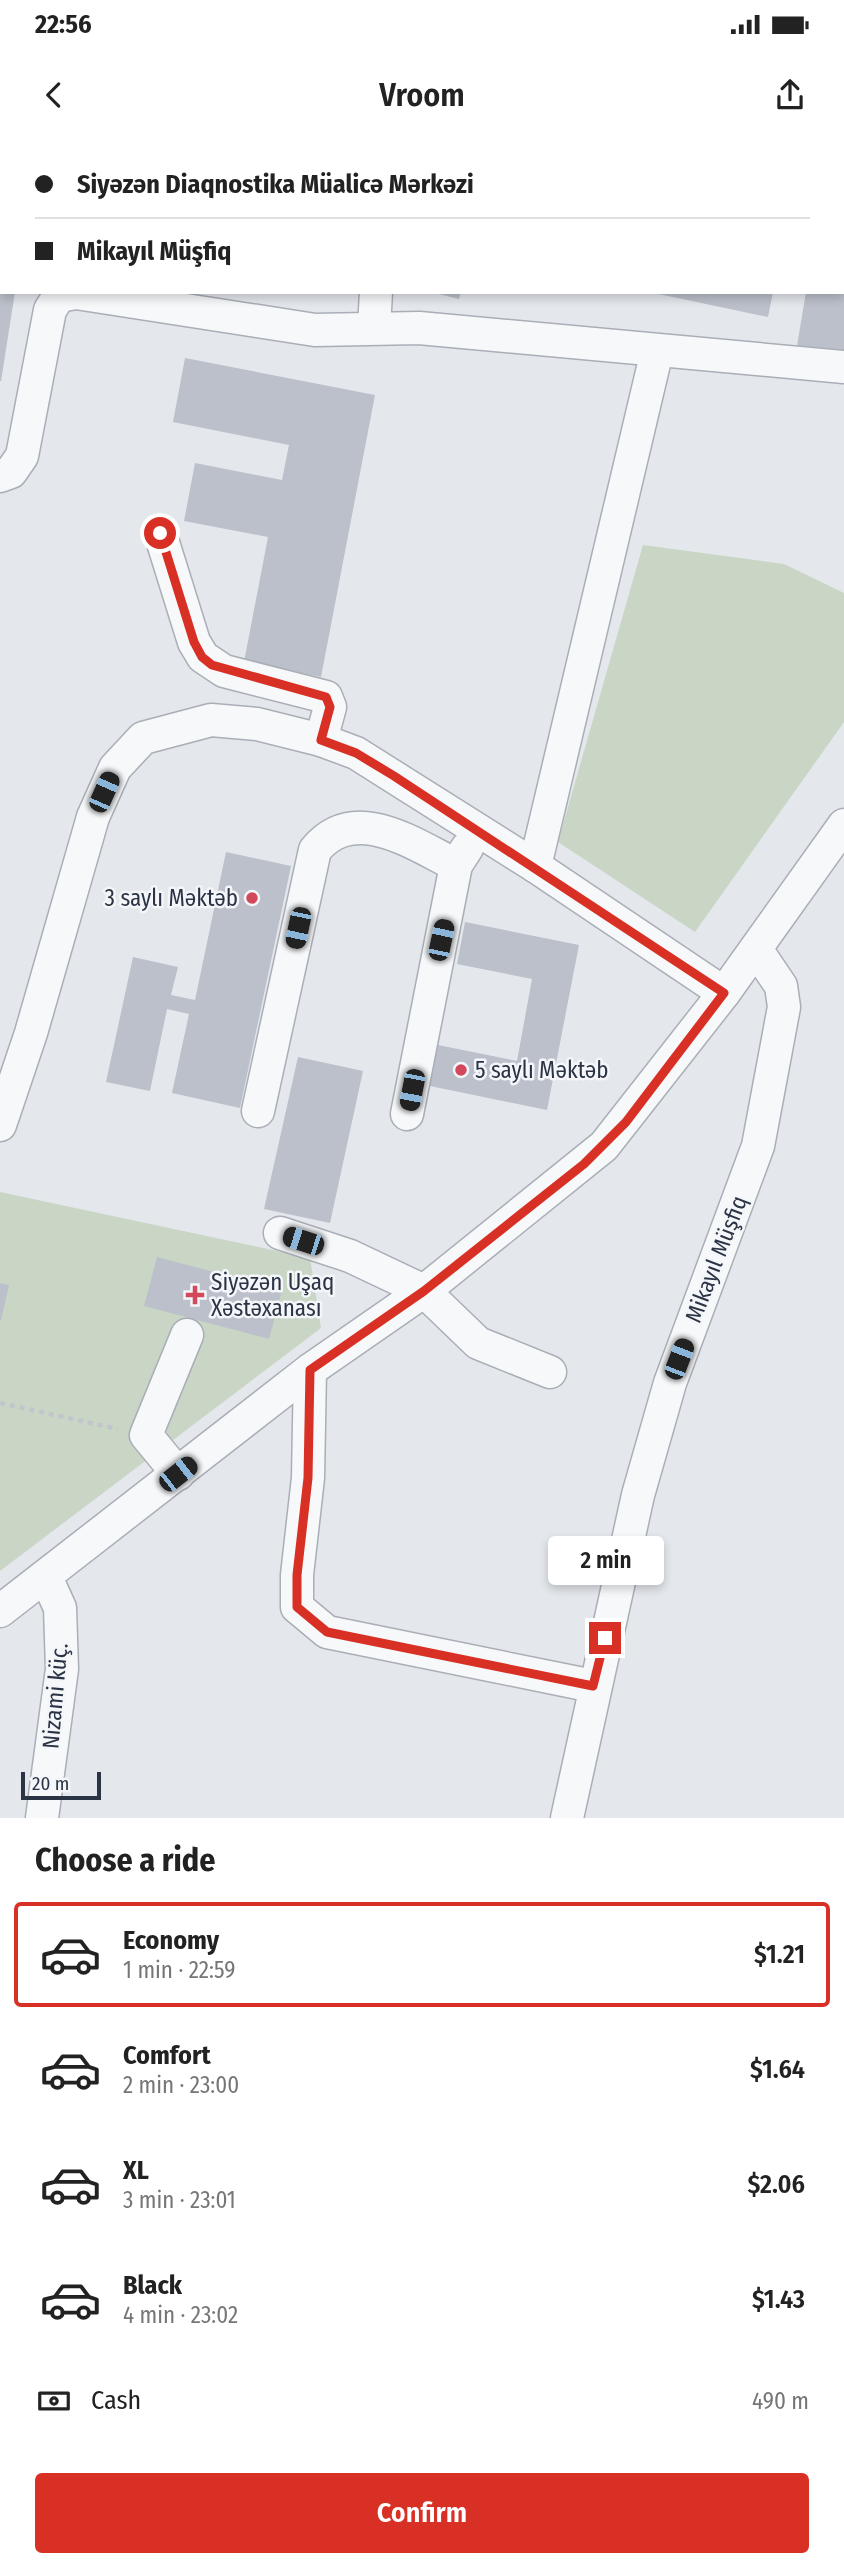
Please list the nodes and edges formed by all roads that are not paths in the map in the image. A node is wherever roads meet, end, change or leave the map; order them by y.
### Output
1 (70, 294) edge
2 (82, 294) edge
3 (376, 294) edge
4 (374, 327) junction
5 (657, 351) junction
6 (844, 367) edge
7 (0, 476) edge
8 (160, 533) dead end
9 (321, 740) junction
10 (844, 825) edge
11 (477, 832) junction
12 (456, 865) junction
13 (535, 866) junction
14 (756, 949) junction
15 (724, 993) junction
16 (258, 1111) dead end
17 (407, 1114) dead end
18 (0, 1125) edge
19 (279, 1233) dead end
20 (424, 1291) junction
21 (187, 1335) dead end
22 (310, 1370) junction
23 (550, 1372) dead end
24 (178, 1474) junction
25 (46, 1577) junction
26 (0, 1611) edge
27 (593, 1686) junction
28 (42, 1818) edge
29 (567, 1818) edge

1 - 7 street
2 - 4 street
3 - 4 street
4 - 5 street
5 - 6 street
5 - 13 street
8 - 9 street
9 - 11 street
9 - 18 street
10 - 14 street
11 - 12 street
11 - 13 street
12 - 16 street
12 - 17 street
13 - 15 street
14 - 15 street
14 - 27 street, Mikayıl Müşfiq
15 - 20 street
19 - 20 street
20 - 22 street
20 - 23 street
21 - 24 street
22 - 24 street
22 - 27 street
24 - 25 street
25 - 26 street
25 - 28 street, Nizami küç.
27 - 29 street, Mikayıl Müşfiq

